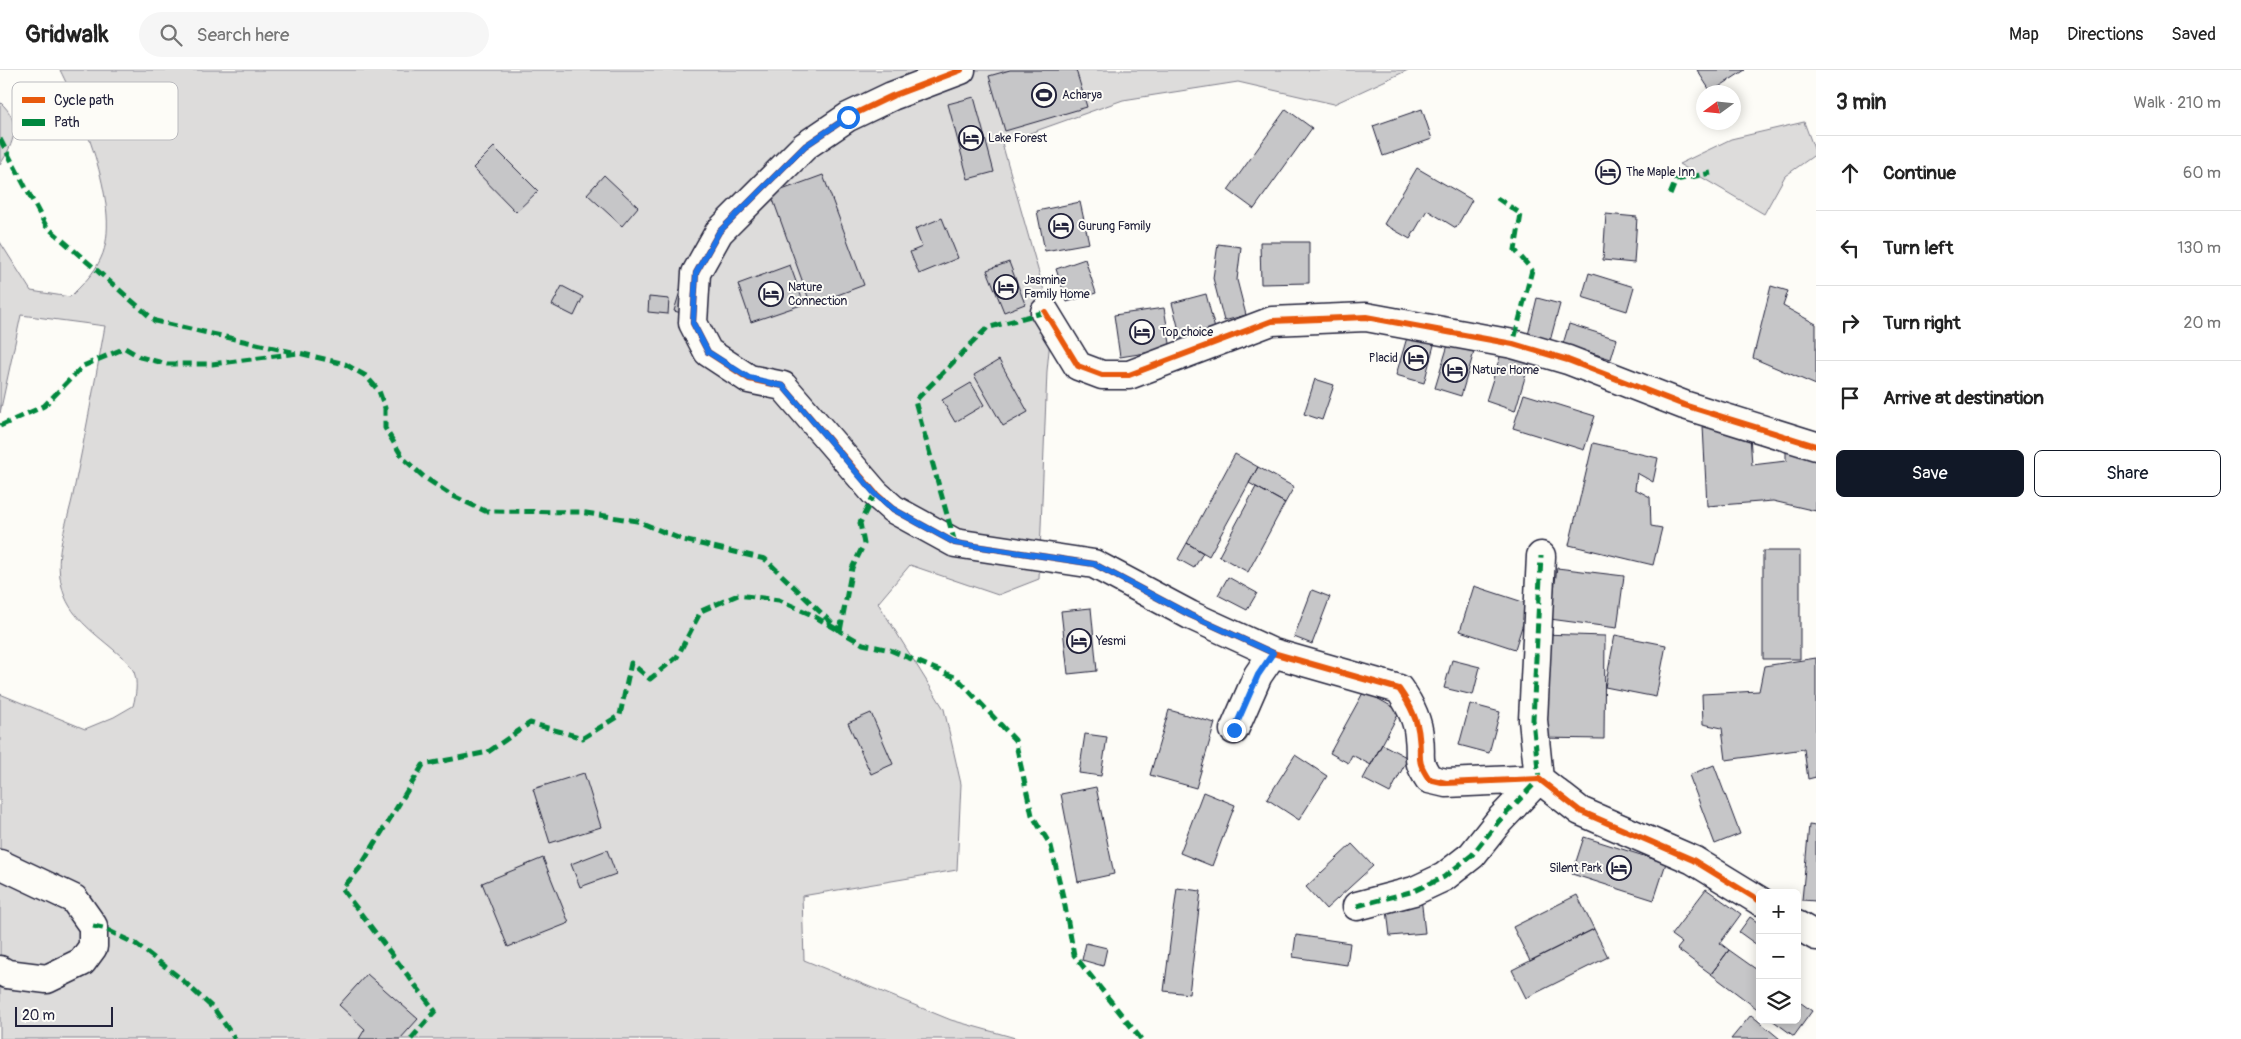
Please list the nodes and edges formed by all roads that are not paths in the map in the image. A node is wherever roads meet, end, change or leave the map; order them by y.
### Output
1 (961, 70) edge
2 (1045, 312) dead end
3 (1816, 446) edge
4 (1541, 556) dead end
5 (1273, 653) junction
6 (1234, 730) dead end
7 (1539, 778) junction
8 (0, 864) edge
9 (1756, 899) edge
10 (1357, 906) dead end
11 (1801, 927) edge
12 (1816, 936) edge
13 (0, 970) edge

1 - 5 street
2 - 3 street
4 - 7 street
5 - 6 street
5 - 7 street
7 - 9 street
7 - 10 street
8 - 13 street
11 - 12 street

